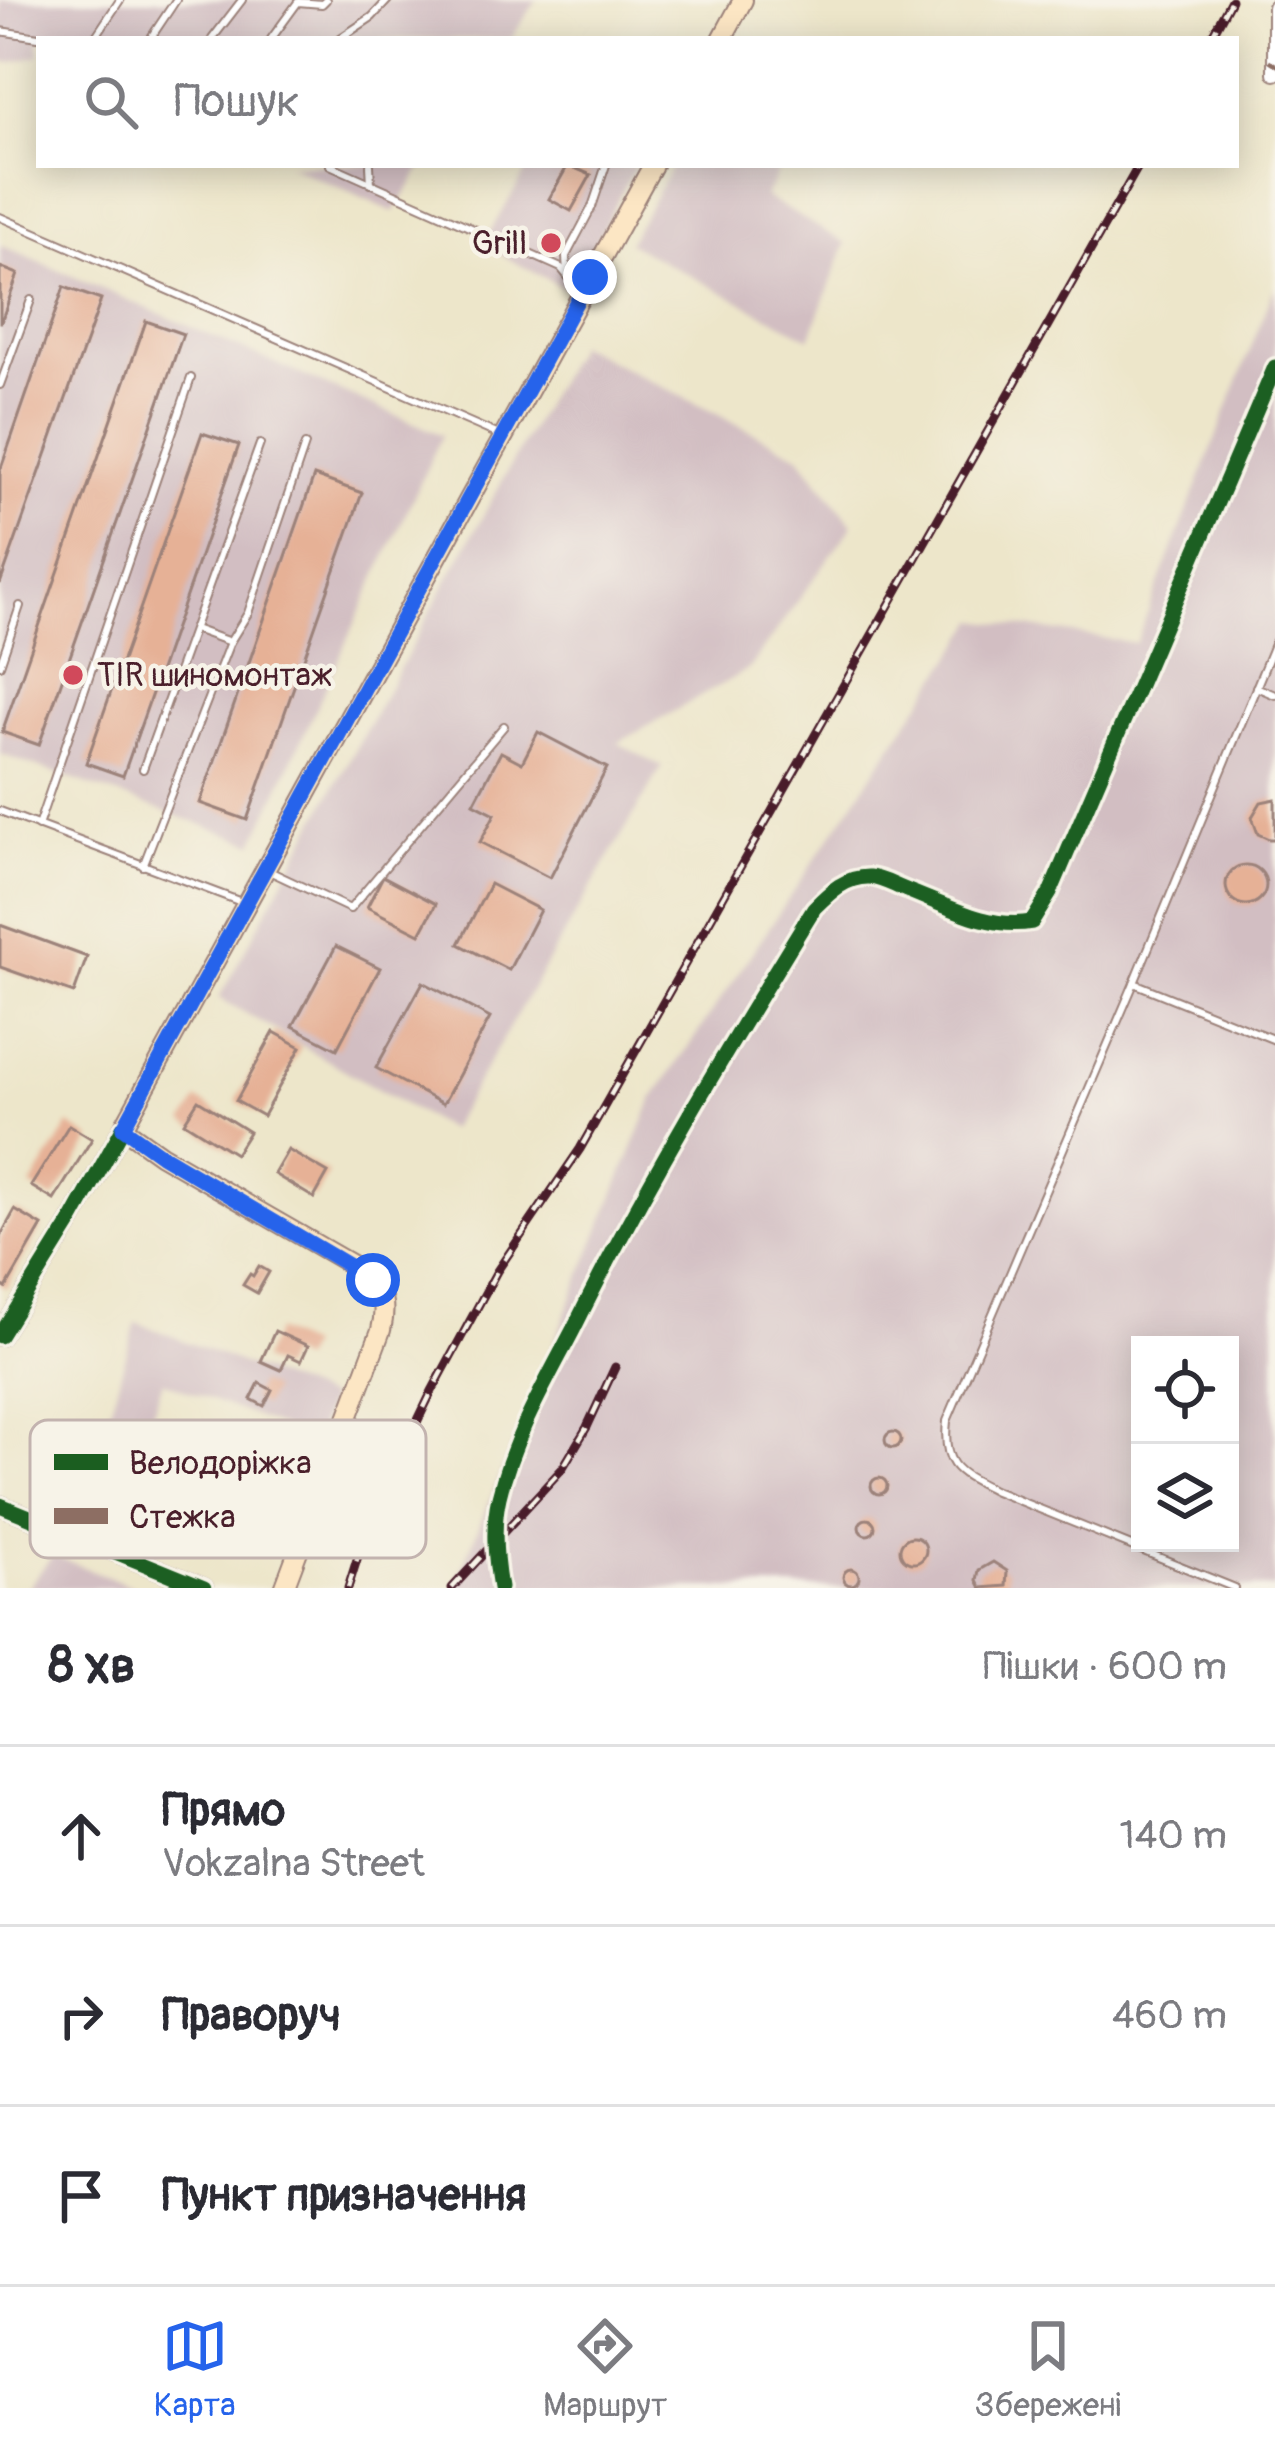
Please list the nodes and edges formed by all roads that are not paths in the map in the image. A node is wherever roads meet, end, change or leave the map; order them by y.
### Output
1 (120, 0) edge
2 (176, 0) edge
3 (242, 0) edge
4 (326, 0) edge
5 (388, 0) edge
6 (743, 0) edge
7 (1275, 7) edge
8 (0, 32) edge
9 (96, 36) edge
10 (153, 36) edge
11 (214, 36) edge
12 (273, 36) edge
13 (344, 36) edge
14 (724, 36) edge
15 (36, 37) edge
16 (1275, 73) edge
17 (336, 168) edge
18 (370, 168) edge
19 (604, 168) edge
20 (651, 168) edge
21 (371, 184) junction
22 (0, 218) edge
23 (567, 276) junction
24 (581, 292) junction
25 (31, 300) dead end
26 (1275, 367) edge
27 (191, 378) dead end
28 (0, 385) edge
29 (502, 436) junction
30 (260, 444) dead end
31 (305, 446) dead end
32 (20, 606) dead end
33 (194, 628) junction
34 (230, 642) junction
35 (1275, 642) edge
36 (0, 664) edge
37 (1256, 687) junction
38 (1275, 694) edge
39 (504, 726) dead end
40 (143, 769) dead end
41 (0, 811) edge
42 (38, 826) junction
43 (143, 866) junction
44 (266, 869) junction
45 (246, 904) junction
46 (1134, 983) junction
47 (1275, 1040) edge
48 (123, 1128) junction
49 (0, 1336) edge
50 (347, 1420) edge
51 (0, 1505) edge
52 (30, 1517) edge
53 (130, 1558) edge
54 (295, 1558) edge
55 (204, 1588) edge
56 (284, 1588) edge
57 (500, 1588) edge
58 (1235, 1588) edge

1 - 9 lane
2 - 10 lane
3 - 11 lane
4 - 12 lane
5 - 13 lane
6 - 14 main road
7 - 16 street
8 - 15 lane
17 - 21 lane
18 - 21 lane
19 - 23 lane
20 - 24 main road
21 - 23 lane
22 - 29 lane
23 - 24 lane
24 - 29 main road
25 - 28 lane
26 - 57 street
27 - 42 lane
29 - 44 main road
30 - 33 lane
31 - 34 lane
32 - 36 lane
33 - 34 lane
33 - 40 lane
34 - 43 lane
35 - 37 lane
37 - 38 lane
37 - 46 lane
39 - 44 lane
41 - 42 lane
42 - 43 lane
43 - 45 lane
44 - 45 main road
45 - 48 main road
46 - 47 lane
46 - 58 lane
48 - 49 main road
48 - 50 main road
51 - 52 main road
53 - 55 main road
54 - 56 main road

